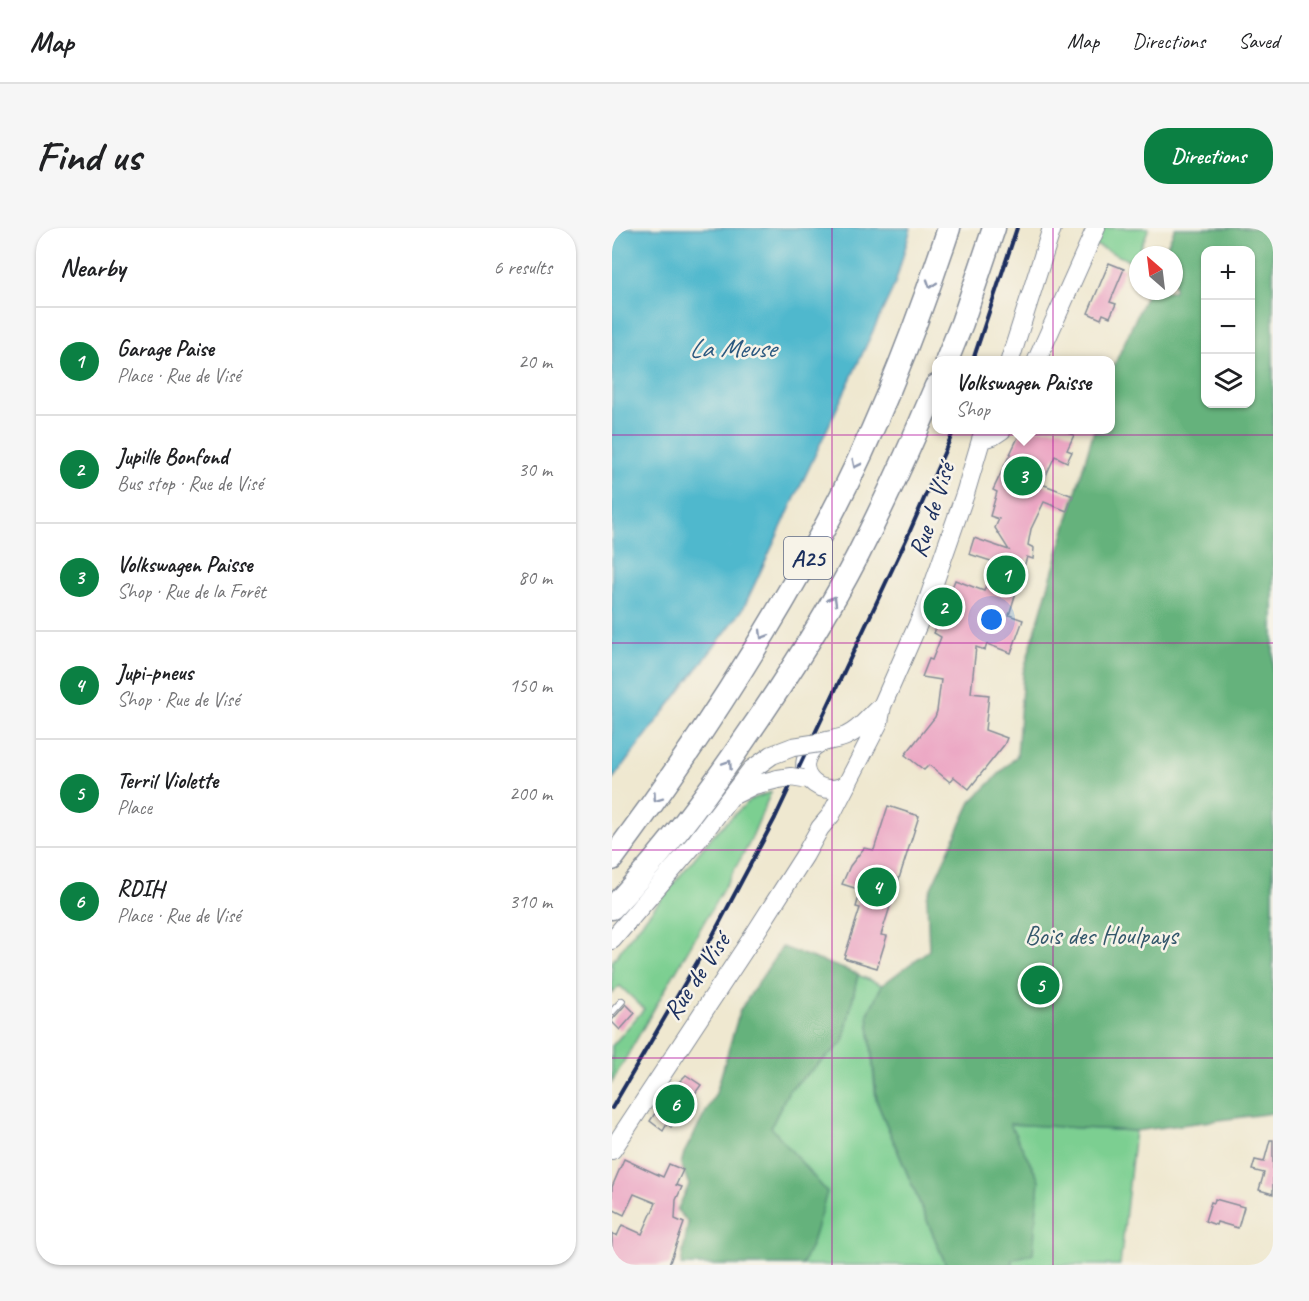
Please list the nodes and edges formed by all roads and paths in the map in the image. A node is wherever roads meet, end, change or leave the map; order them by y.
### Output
1 (949, 228) edge
2 (994, 228) edge
3 (1052, 228) edge
4 (1096, 228) edge
5 (949, 356) edge
6 (1011, 356) edge
7 (1038, 356) edge
8 (932, 395) edge
9 (983, 434) edge
10 (882, 706) junction
11 (827, 742) junction
12 (852, 775) junction
13 (810, 779) junction
14 (733, 796) junction
15 (820, 828) junction
16 (612, 859) edge
17 (612, 908) edge
18 (612, 940) edge
19 (622, 1001) dead end
20 (612, 1012) edge
21 (612, 1150) edge

1 -> 16 highway, A25
2 - 5 highway
3 - 6 main road
4 - 7 main road
17 -> 8 highway, A25
9 - 10 main road, Rue de Visé
10 - 11 main road, Rue de Visé
10 - 12 main road, Rue de Visé
11 - 12 main road
11 - 13 main road
11 - 14 main road, Rue de Visé, bridge
12 - 13 main road
12 - 15 main road, Rue de Visé
13 - 14 main road, bridge
13 - 15 main road
14 - 18 main road, Rue de Visé
15 - 21 main road, Rue de Visé
19 - 20 lane

